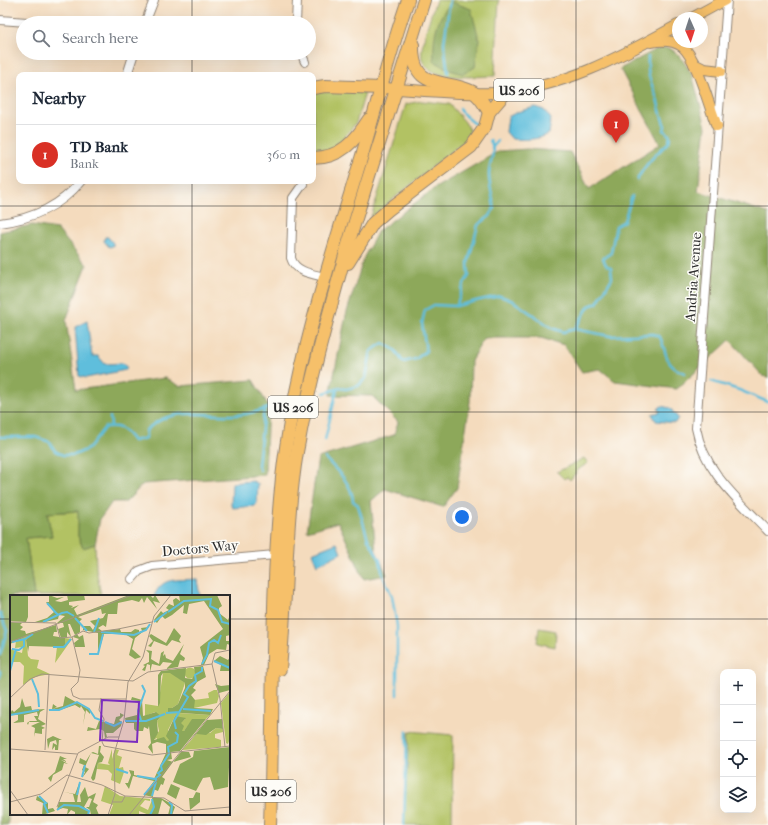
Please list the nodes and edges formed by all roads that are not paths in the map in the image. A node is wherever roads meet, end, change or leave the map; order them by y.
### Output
1 (154, 0) edge
2 (297, 0) edge
3 (408, 0) edge
4 (424, 0) edge
5 (726, 0) edge
6 (703, 12) edge
7 (148, 16) edge
8 (296, 16) edge
9 (0, 20) edge
10 (16, 21) edge
11 (672, 29) edge
12 (413, 33) junction
13 (642, 45) junction
14 (132, 60) edge
15 (694, 64) junction
16 (721, 71) junction
17 (128, 72) edge
18 (316, 88) edge
19 (382, 88) junction
20 (397, 89) junction
21 (507, 91) junction
22 (474, 93) junction
23 (378, 104) junction
24 (489, 112) junction
25 (718, 126) junction
26 (316, 158) edge
27 (78, 184) edge
28 (303, 184) dead end
29 (0, 223) edge
30 (325, 278) junction
31 (338, 281) junction
32 (768, 531) edge
33 (275, 555) junction
34 (132, 579) dead end
35 (273, 738) junction
36 (270, 825) edge

1 - 7 street
2 - 8 street
3 - 19 highway
4 - 12 highway
5 - 6 main road
5 - 16 street, Andria Avenue
9 - 10 street
11 - 13 main road, US 206
12 - 20 highway
12 - 22 highway
13 - 15 main road
13 - 21 main road, US 206
14 - 17 street
15 - 16 main road
15 - 25 main road
16 - 25 street, Andria Avenue
18 - 19 highway
19 - 20 main road, US 206
19 - 23 highway, US 206
20 - 22 main road, US 206
20 - 31 highway, US 206
21 - 22 main road, US 206
21 - 24 highway
22 - 24 highway
23 - 26 highway
23 - 30 highway, US 206
24 - 31 highway
25 - 32 street, Andria Avenue
27 - 29 street
28 - 30 street
30 - 33 highway, US 206
31 - 35 highway, US 206
33 - 34 street, Doctors Way
33 - 35 highway, US 206
35 - 36 highway, US 206

